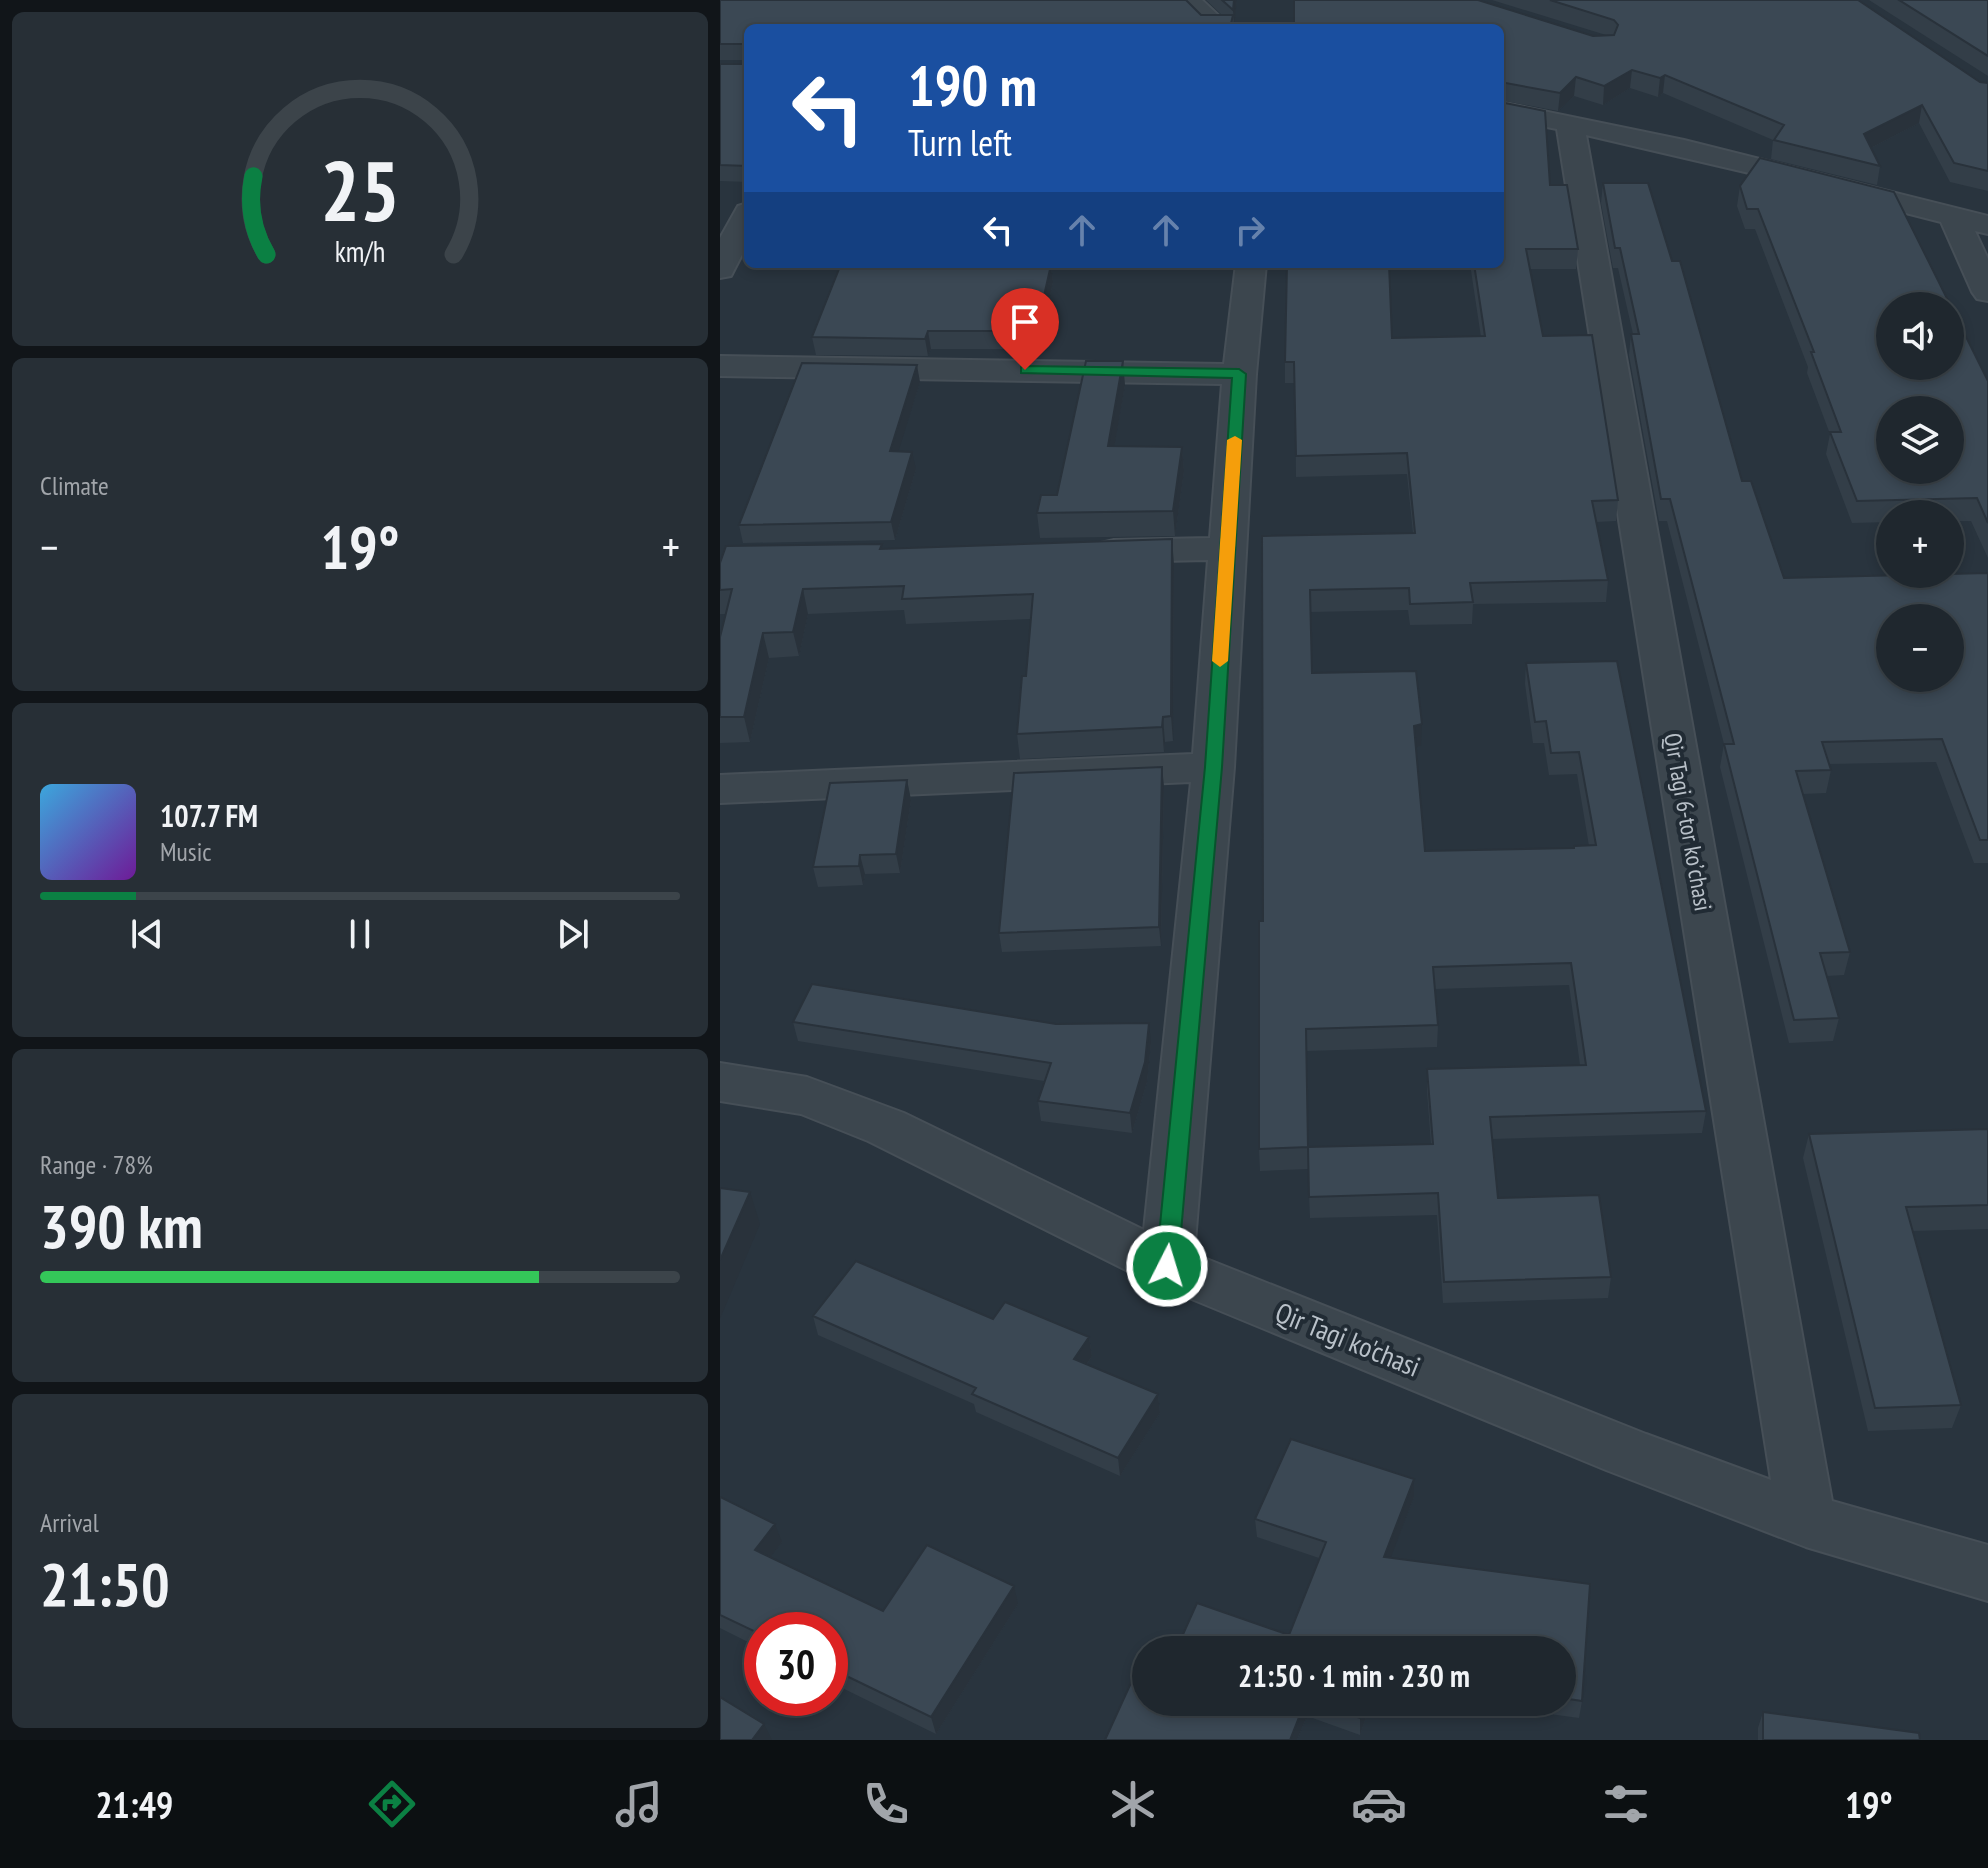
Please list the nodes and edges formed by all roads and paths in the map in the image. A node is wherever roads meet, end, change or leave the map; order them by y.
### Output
1 (1187, 0) edge
2 (1214, 24) edge
3 (1504, 111) edge
4 (1570, 123) junction
5 (1953, 216) junction
6 (744, 220) edge
7 (1988, 225) edge
8 (1251, 268) edge
9 (720, 269) edge
10 (1988, 292) edge
11 (720, 366) edge
12 (1239, 374) junction
13 (1227, 549) junction
14 (1084, 551) edge
15 (1213, 767) junction
16 (720, 789) edge
17 (720, 1082) edge
18 (1167, 1266) junction
19 (1806, 1520) junction
20 (1988, 1573) edge

1 - 2 street
3 - 4 street
4 - 5 street
4 - 19 street, Qir Tagi 6-tor koʼchasi
5 - 7 street
5 - 10 street
6 - 9 street
8 - 12 street
11 - 12 street
12 - 13 street
13 - 14 street
13 - 15 street
15 - 16 street
15 - 18 street
17 - 18 street, Qir Tagi ko'chasi
18 - 19 street, Qir Tagi ko'chasi
19 - 20 street, Qir Tagi ko'chasi

